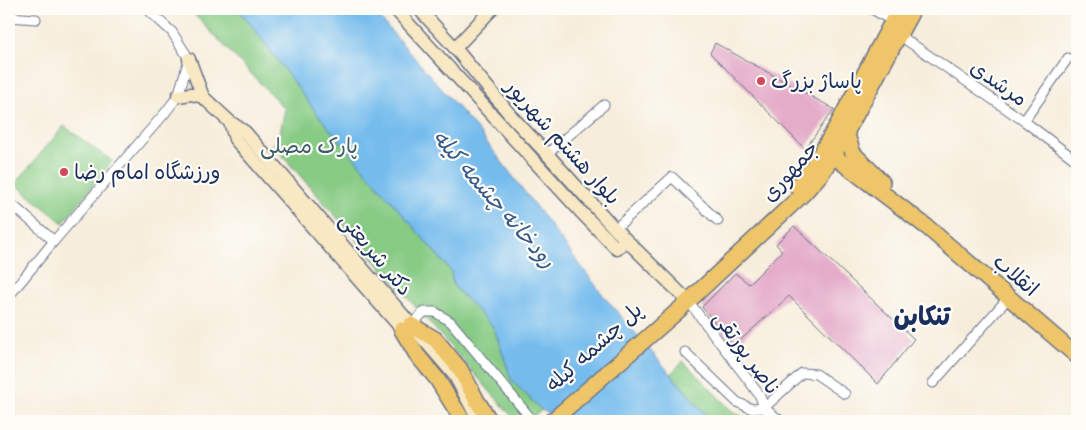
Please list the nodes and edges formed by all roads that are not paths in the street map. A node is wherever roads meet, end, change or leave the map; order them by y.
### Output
1 (147, 9) edge
2 (394, 9) edge
3 (419, 9) edge
4 (492, 9) edge
5 (872, 9) edge
6 (913, 9) edge
7 (895, 15) edge
8 (9, 18) edge
9 (36, 19) dead end
10 (899, 35) junction
11 (455, 48) junction
12 (189, 58) junction
13 (1068, 58) dead end
14 (178, 96) junction
15 (203, 97) junction
16 (604, 105) dead end
17 (1024, 121) junction
18 (846, 132) junction
19 (829, 152) junction
20 (547, 154) junction
21 (1077, 162) edge
22 (9, 202) edge
23 (718, 221) dead end
24 (927, 227) junction
25 (615, 230) junction
26 (54, 241) junction
27 (621, 244) junction
28 (9, 296) edge
29 (1009, 297) junction
30 (681, 303) junction
31 (406, 327) junction
32 (685, 352) dead end
33 (1077, 356) edge
34 (933, 383) dead end
35 (846, 394) dead end
36 (764, 408) junction
37 (535, 418) edge
38 (463, 421) edge
39 (472, 421) edge
40 (481, 421) edge
41 (490, 421) edge
42 (552, 421) edge
43 (781, 421) edge

1 - 12 street
2 - 27 street, بلوار هشتم شهریور
3 - 11 street, بلوار هشتم شهریور
4 - 11 street
5 - 7 street
6 - 10 main road, جمهوری
7 - 19 main road, جمهوری
8 - 9 street
10 - 17 street, مرشدی
10 - 18 main road, جمهوری
11 - 20 street, بلوار هشتم شهریور
12 - 14 street
12 - 15 street, دکتر شریعتی
13 - 17 street
14 - 15 street
14 - 26 street
15 - 31 street, دکتر شریعتی
16 - 20 street
17 - 21 street, مرشدی
18 - 19 main road, جمهوری
18 - 24 main road, انقلاب
19 - 24 main road, انقلاب
19 - 30 main road, جمهوری
20 - 25 street, بلوار هشتم شهریور
22 - 26 street
23 - 25 street
24 - 29 main road, انقلاب
25 - 27 street, بلوار هشتم شهریور
26 - 28 street
27 - 30 street, بلوار هشتم شهریور
29 - 33 main road, انقلاب
29 - 34 street
30 - 36 street, ناصر پورتقی
30 - 37 main road, پل چشمه کیله
30 - 42 main road, پل چشمه کیله
31 - 37 street
31 - 38 main road
31 - 39 street, دکتر شریعتی
31 - 40 street, دکتر شریعتی
31 - 41 main road
32 - 36 street
35 - 36 street
36 - 43 street, ناصر پورتقی

